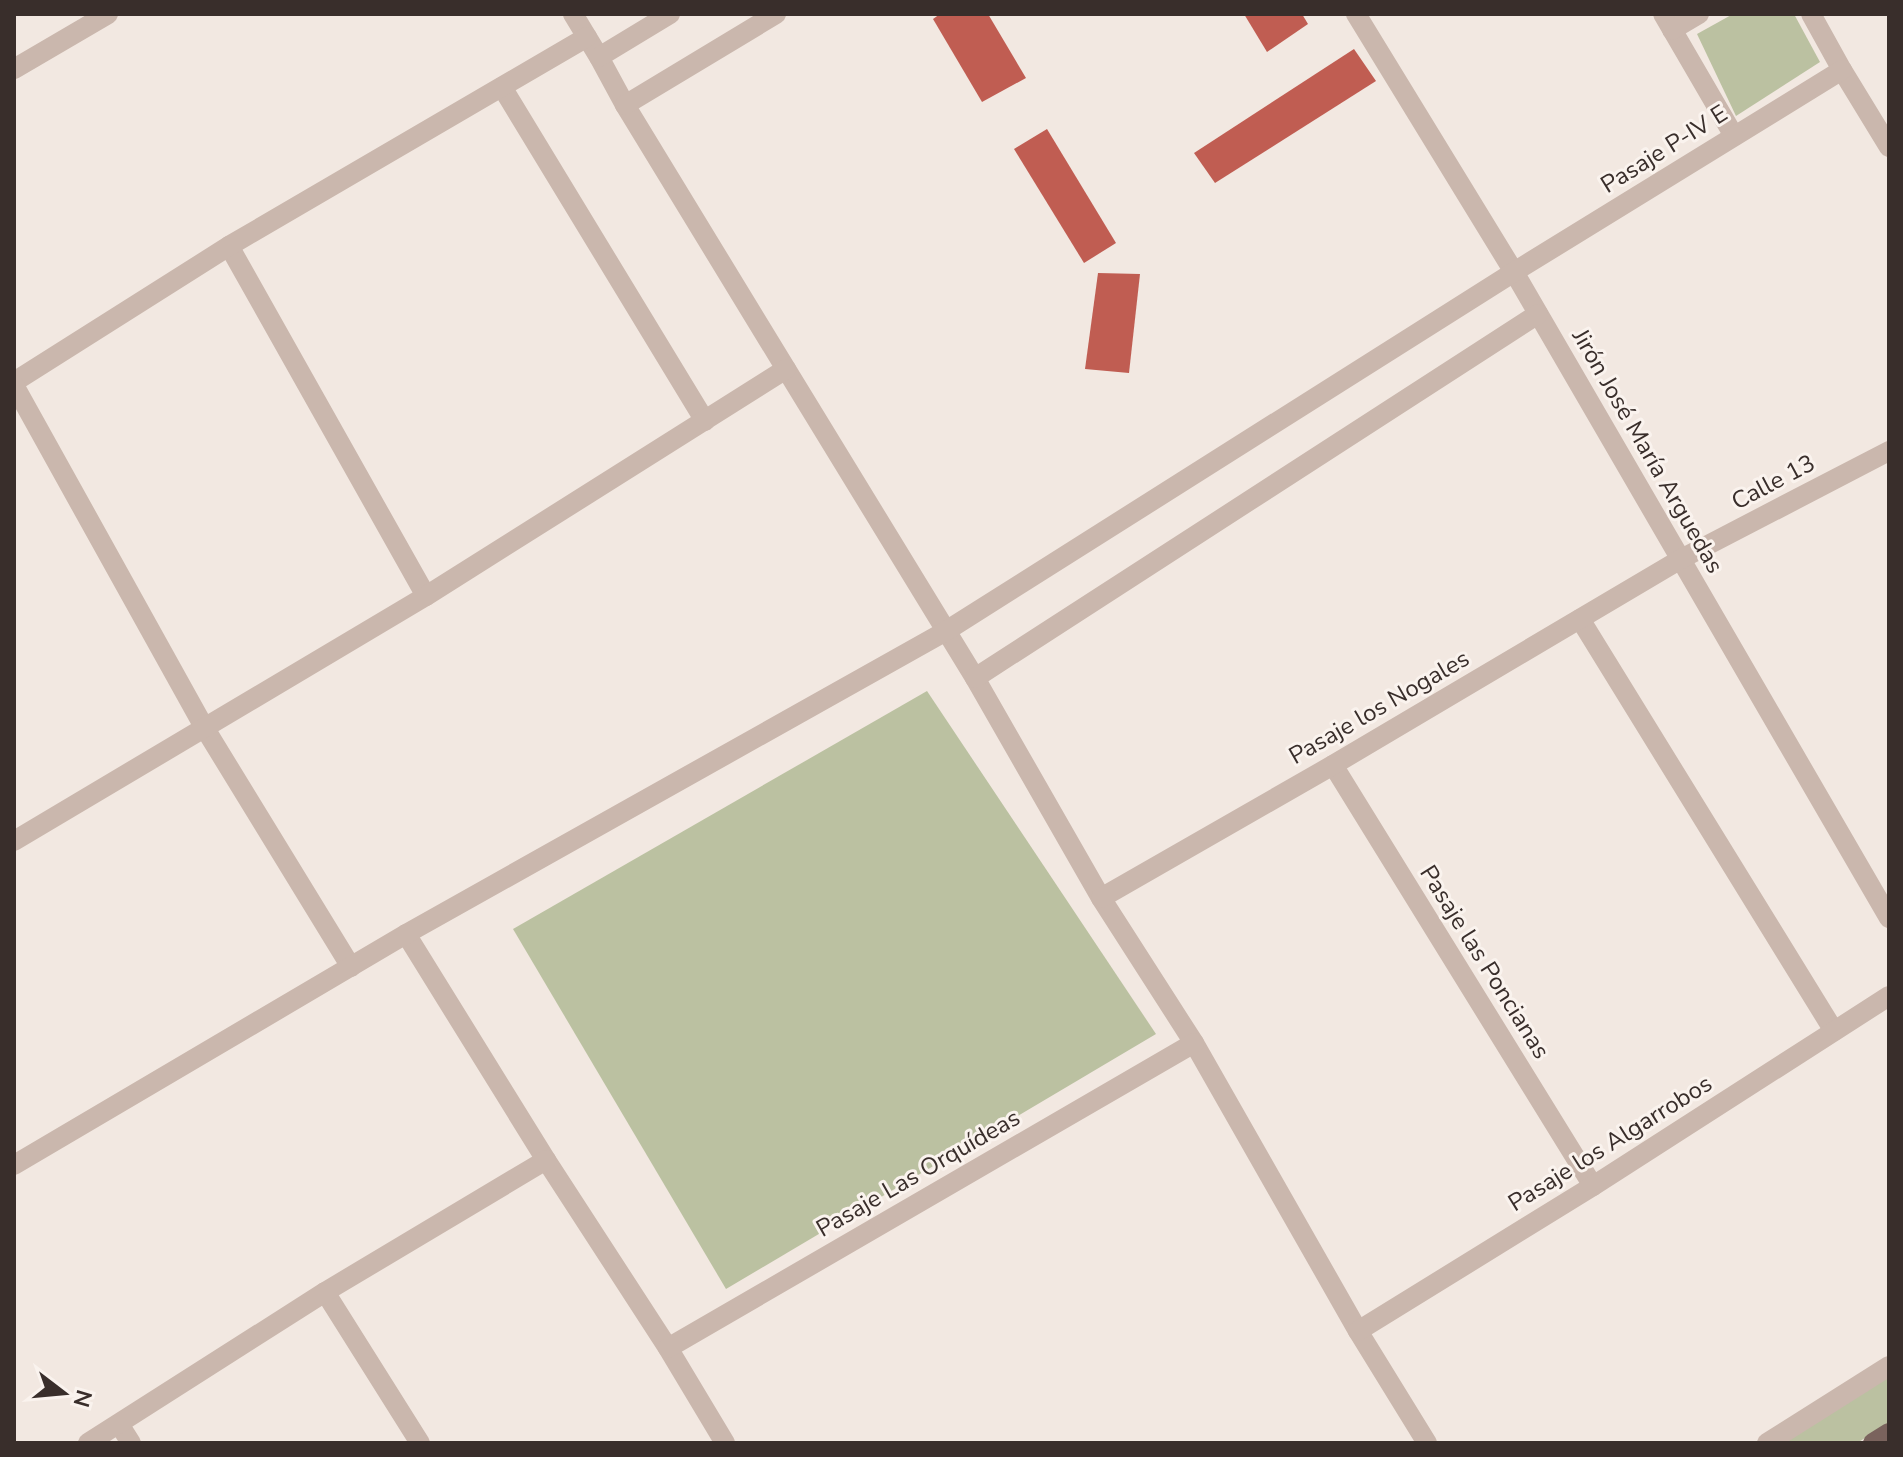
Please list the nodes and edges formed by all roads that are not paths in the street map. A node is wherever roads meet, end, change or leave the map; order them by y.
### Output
1 (108, 14) edge
2 (573, 14) edge
3 (670, 14) edge
4 (776, 14) edge
5 (1356, 14) edge
6 (1699, 14) edge
7 (1811, 14) edge
8 (1667, 22) edge
9 (587, 37) junction
10 (599, 57) junction
11 (14, 69) edge
12 (1842, 70) junction
13 (502, 87) junction
14 (625, 105) junction
15 (1734, 136) junction
16 (1889, 147) edge
17 (229, 246) junction
18 (1514, 272) junction
19 (1538, 314) junction
20 (786, 369) junction
21 (14, 384) edge
22 (705, 421) junction
23 (1889, 451) edge
24 (1681, 559) junction
25 (426, 596) junction
26 (1580, 619) junction
27 (946, 631) junction
28 (975, 678) junction
29 (204, 727) junction
30 (1333, 765) junction
31 (14, 841) edge
32 (1101, 898) junction
33 (1889, 918) edge
34 (406, 934) junction
35 (351, 967) junction
36 (1889, 996) edge
37 (1834, 1031) junction
38 (1194, 1043) junction
39 (546, 1160) junction
40 (14, 1165) edge
41 (1593, 1186) junction
42 (325, 1292) junction
43 (1358, 1331) junction
44 (668, 1348) junction
45 (1889, 1366) edge
46 (119, 1424) junction
47 (1889, 1433) edge
48 (88, 1443) edge
49 (131, 1443) edge
50 (420, 1443) edge
51 (725, 1443) edge
52 (1427, 1443) edge
53 (1767, 1443) edge
54 (1873, 1443) edge

1 - 11 street
2 - 9 street
3 - 10 street
4 - 14 street
5 - 18 street, Jirón José María Arguedas
6 - 8 street
7 - 12 street
8 - 15 street
9 - 10 street
9 - 13 street
10 - 14 street
12 - 15 street, Pasaje P-IV E
12 - 16 street
13 - 17 street
13 - 22 street
14 - 20 street
15 - 18 street, Pasaje P-IV E
17 - 21 street
17 - 25 street
18 - 19 street, Jirón José María Arguedas
18 - 27 street, Pasaje P-IV E
19 - 24 street, Jirón José María Arguedas
19 - 28 street
20 - 22 street
20 - 27 street
21 - 29 street
22 - 25 street
23 - 24 street, Calle 13
24 - 26 street, Pasaje los Nogales
24 - 33 street, Jirón José María Arguedas
25 - 29 street
26 - 30 street, Pasaje los Nogales
26 - 37 street
27 - 28 street
27 - 34 street, Pasaje P-IV E
28 - 32 street
29 - 31 street
29 - 35 street
30 - 32 street, Pasaje los Nogales
30 - 41 street, Pasaje las Poncianas
32 - 38 street
34 - 35 street, Pasaje P-IV E
34 - 39 street
35 - 40 street, Pasaje P-IV E
36 - 37 street, Pasaje los Algarrobos
37 - 41 street, Pasaje los Algarrobos
38 - 43 street
38 - 44 street, Pasaje Las Orquídeas
39 - 42 street
39 - 44 street
41 - 43 street, Pasaje los Algarrobos
42 - 46 street
42 - 50 street
43 - 52 street
44 - 51 street
45 - 53 street
46 - 48 street
46 - 49 street
47 - 54 main road

